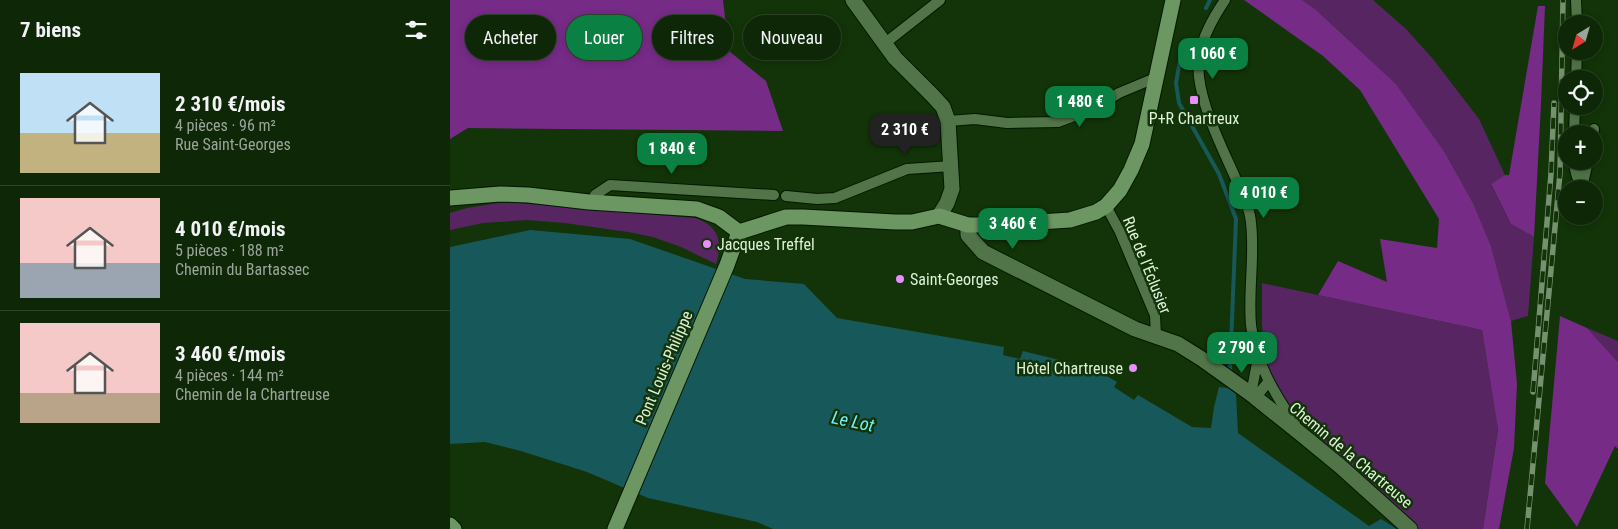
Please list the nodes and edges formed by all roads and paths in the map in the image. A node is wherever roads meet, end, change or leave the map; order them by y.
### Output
1 (853, 0) edge
2 (940, 0) edge
3 (1173, 0) edge
4 (1225, 0) edge
5 (1576, 0) edge
6 (1577, 15) edge
7 (884, 44) junction
8 (1155, 78) junction
9 (948, 121) junction
10 (952, 166) junction
11 (1575, 170) edge
12 (1586, 170) edge
13 (774, 195) dead end
14 (786, 196) dead end
15 (450, 198) edge
16 (592, 202) junction
17 (1106, 206) junction
18 (939, 216) junction
19 (968, 225) junction
20 (740, 232) junction
21 (1156, 336) junction
22 (1258, 357) junction
23 (1269, 381) junction
24 (1246, 390) junction
25 (1300, 434) junction
26 (617, 523) edge
27 (450, 525) edge
28 (454, 529) edge
29 (1410, 529) edge

1 - 7 street
2 - 7 street
3 - 8 main road
4 - 22 street
5 - 6 street
7 - 9 street
8 - 9 street
8 - 17 main road
9 - 10 street
10 - 14 street
10 - 18 street
11 - 12 street
13 - 16 street
15 - 16 main road
16 - 20 main road
17 - 19 main road
17 - 21 street, Rue de l’Éclusier
18 - 19 main road
18 - 20 main road
19 - 21 street, Chemin de la Chartreuse
20 - 26 main road, Pont Louis-Philippe
21 - 24 street, Chemin de la Chartreuse
22 - 23 street
22 - 24 street
23 - 24 street
23 - 25 street
24 - 25 street, Chemin de la Chartreuse
25 - 29 street, Chemin de la Chartreuse
27 - 28 main road

